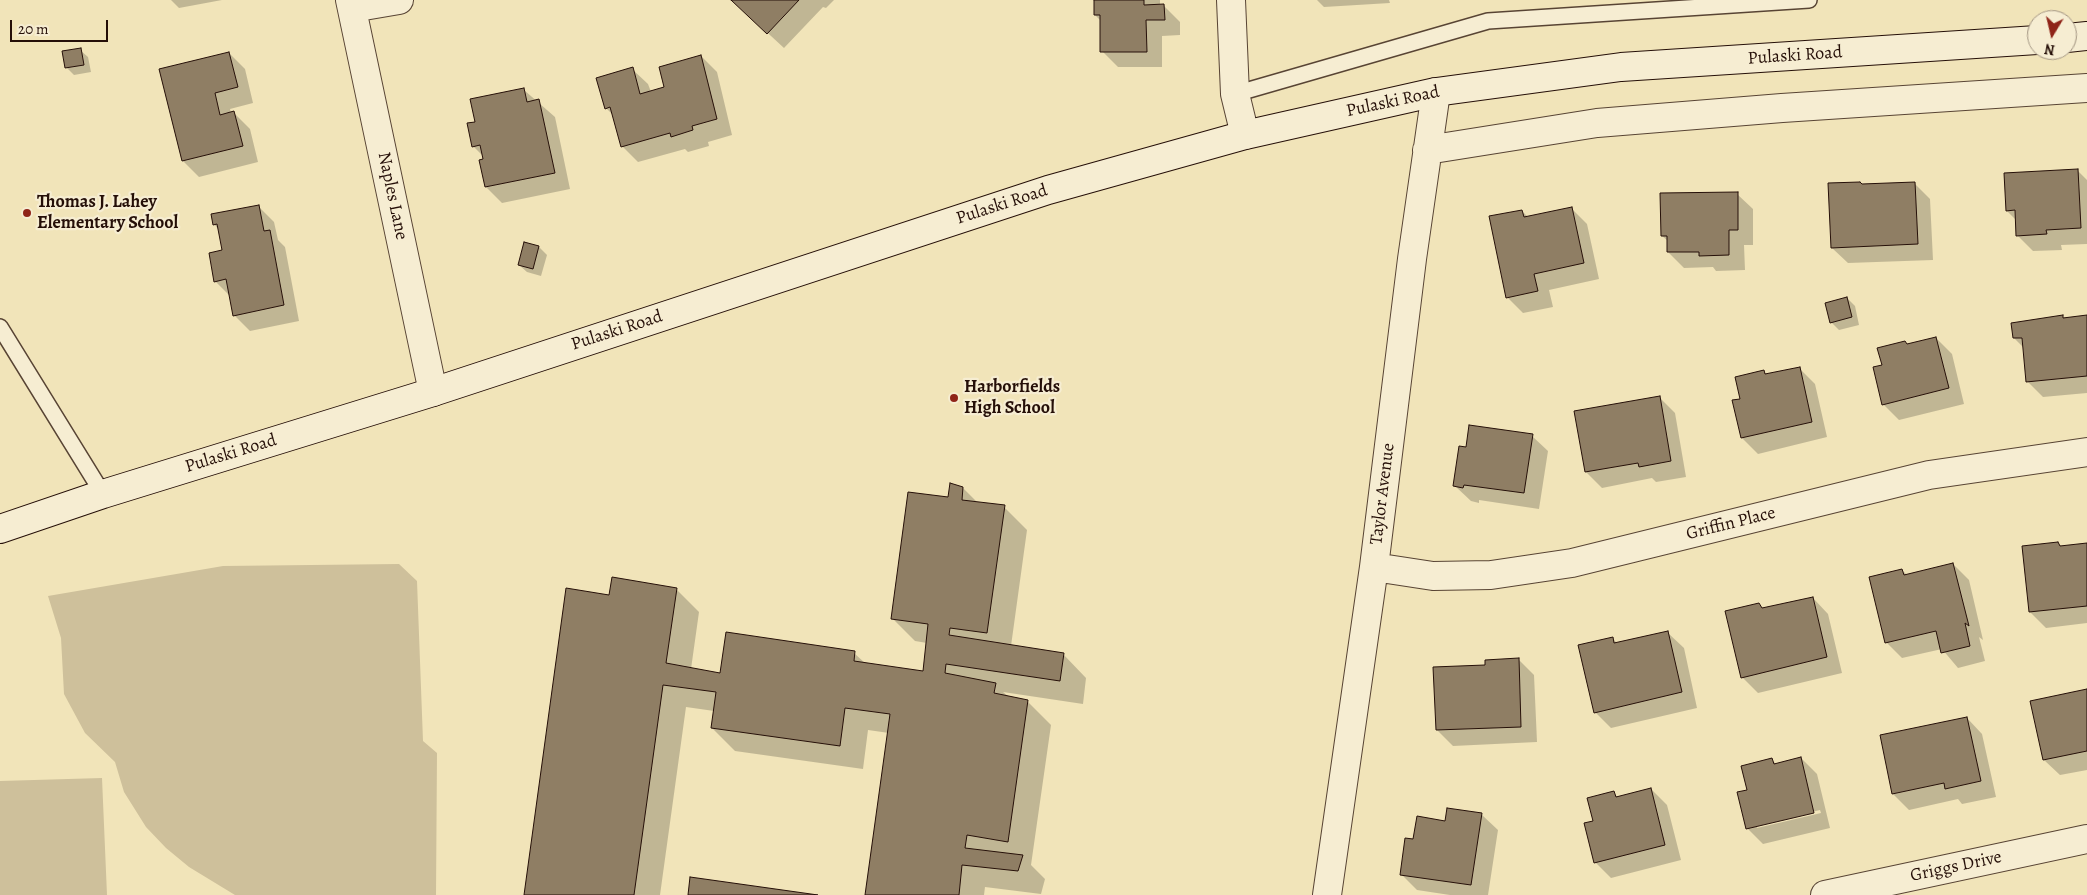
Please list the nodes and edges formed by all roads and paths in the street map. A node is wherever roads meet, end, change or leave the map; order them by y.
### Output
1 (400, 0) edge
2 (1231, 0) edge
3 (1809, 0) edge
4 (351, 4) edge
5 (2027, 41) edge
6 (2087, 88) edge
7 (1436, 92) junction
8 (1235, 94) junction
9 (1245, 135) junction
10 (1427, 150) junction
11 (1, 330) edge
12 (433, 392) junction
13 (2087, 452) edge
14 (103, 494) junction
15 (0, 529) edge
16 (1374, 567) junction
17 (2087, 839) edge
18 (1327, 895) edge
19 (1825, 895) edge

1 - 4 street
2 - 8 street
3 - 8 lane
4 - 12 street, Naples Lane
5 - 7 street, Pulaski Road
6 - 10 street
7 - 9 street, Pulaski Road
7 - 10 street, Taylor Avenue
8 - 9 street
9 - 12 street, Pulaski Road
10 - 16 street, Taylor Avenue
11 - 14 lane
12 - 14 street, Pulaski Road
13 - 16 street, Griffin Place
14 - 15 street, Pulaski Road
16 - 18 street, Taylor Avenue
17 - 19 street, Griggs Drive

